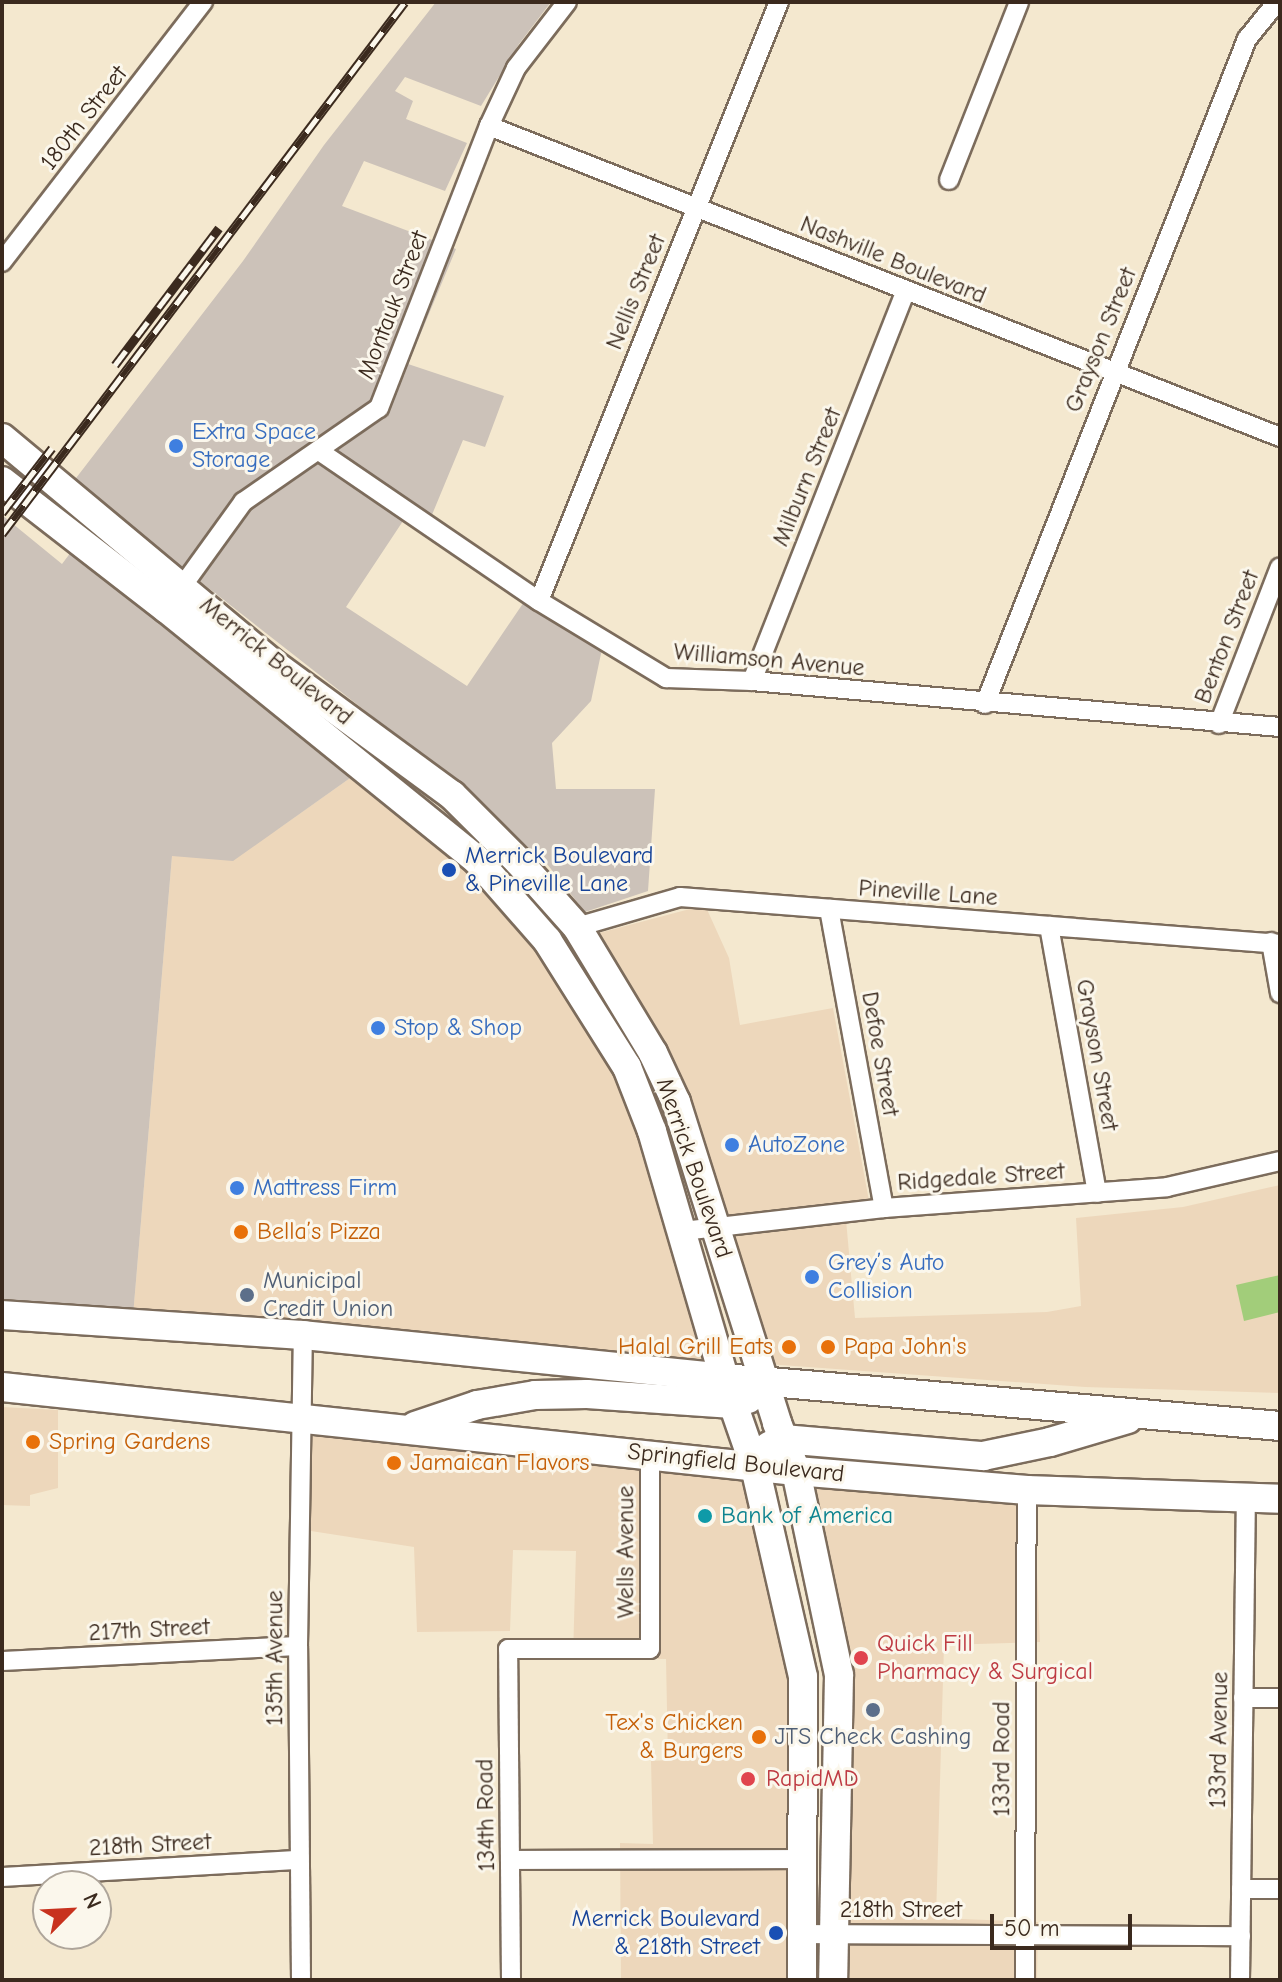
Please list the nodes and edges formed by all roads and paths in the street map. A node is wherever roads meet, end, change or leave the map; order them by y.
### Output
1 (203, 2) edge
2 (567, 2) edge
3 (779, 2) edge
4 (1019, 2) edge
5 (1277, 2) edge
6 (489, 126) junction
7 (949, 180) dead end
8 (696, 207) junction
9 (2, 262) edge
10 (906, 291) junction
11 (1114, 372) junction
12 (1280, 437) edge
13 (2, 438) edge
14 (319, 451) junction
15 (2, 481) edge
16 (1280, 567) edge
17 (183, 585) junction
18 (539, 601) junction
19 (167, 609) junction
20 (752, 681) junction
21 (985, 704) junction
22 (1219, 724) junction
23 (1280, 727) edge
24 (829, 909) junction
25 (1049, 926) junction
26 (577, 927) junction
27 (1276, 943) edge
28 (1280, 993) edge
29 (1280, 1161) edge
30 (1097, 1193) junction
31 (884, 1208) junction
32 (718, 1228) junction
33 (683, 1231) junction
34 (2, 1315) edge
35 (303, 1335) junction
36 (763, 1380) junction
37 (2, 1387) edge
38 (729, 1391) junction
39 (1144, 1414) junction
40 (299, 1417) junction
41 (1280, 1426) edge
42 (408, 1428) junction
43 (783, 1439) junction
44 (650, 1454) junction
45 (755, 1467) junction
46 (796, 1471) junction
47 (1027, 1490) junction
48 (1280, 1499) edge
49 (1246, 1500) junction
50 (298, 1646) junction
51 (508, 1649) joint
52 (2, 1661) edge
53 (1243, 1698) junction
54 (1280, 1698) edge
55 (801, 1859) junction
56 (300, 1860) junction
57 (510, 1860) junction
58 (2, 1877) edge
59 (1241, 1889) junction
60 (1280, 1889) edge
61 (833, 1933) junction
62 (801, 1934) junction
63 (1025, 1935) junction
64 (1241, 1936) junction
65 (301, 1980) edge
66 (511, 1980) edge
67 (802, 1980) edge
68 (833, 1980) edge
69 (1025, 1980) edge
70 (1240, 1980) edge

1 - 9 street, 180th Street
2 - 6 street, Montauk Street
3 - 8 street, Nellis Street
4 - 7 street
5 - 11 street, Grayson Street
6 - 8 street, Nashville Boulevard
6 - 14 street, Montauk Street
8 - 10 street, Nashville Boulevard
8 - 18 street, Nellis Street
10 - 11 street, Nashville Boulevard
10 - 20 street, Milburn Street
11 - 12 street, Nashville Boulevard
11 - 21 street, Grayson Street
13 - 17 main road, Merrick Boulevard
14 - 17 street, Montauk Street
14 - 18 street, Williamson Avenue
15 - 19 main road, Merrick Boulevard
16 - 22 street, Benton Street
17 - 19 street, Montauk Street
17 - 26 main road, Merrick Boulevard
18 - 20 street, Williamson Avenue
19 - 33 main road, Merrick Boulevard
20 - 21 street, Williamson Avenue
21 - 22 street, Williamson Avenue
22 - 23 street, Williamson Avenue
24 - 25 street, Pineville Lane
24 - 26 street, Pineville Lane
24 - 31 street, Defoe Street
25 - 27 street, Pineville Lane
25 - 30 street, Grayson Street
26 - 32 main road, Merrick Boulevard
27 - 28 street
29 - 30 street, Ridgedale Street
30 - 31 street, Ridgedale Street
31 - 32 street, Ridgedale Street
32 - 33 street, Ridgedale Street
32 - 36 main road, Merrick Boulevard
33 - 38 main road, Merrick Boulevard
34 - 35 main road
35 - 38 main road
35 - 40 street, 135th Avenue
36 - 38 main road
36 - 39 main road
36 - 43 main road, Merrick Boulevard
37 - 40 main road, Springfield Boulevard
38 - 42 main road
38 - 45 main road, Merrick Boulevard
39 - 41 main road
39 - 43 main road
40 - 42 main road, Springfield Boulevard
40 - 50 street, 135th Avenue
42 - 44 main road, Springfield Boulevard
43 - 45 main road
43 - 46 main road, Merrick Boulevard
44 - 45 main road, Springfield Boulevard
44 - 51 street, Wells Avenue
45 - 46 main road, Springfield Boulevard
45 - 55 main road, Merrick Boulevard
46 - 47 main road, Springfield Boulevard
46 - 61 main road, Merrick Boulevard
47 - 49 main road, Springfield Boulevard
47 - 63 street, 133rd Road
48 - 49 main road, Springfield Boulevard
49 - 53 street, 133rd Avenue
50 - 52 street, 217th Street
50 - 56 street, 135th Avenue
51 - 57 street, 134th Road
53 - 54 street
53 - 59 street, 133rd Avenue
55 - 57 street
55 - 62 main road, Merrick Boulevard
56 - 58 street, 218th Street
56 - 65 street, 135th Avenue
57 - 66 street, 134th Road
59 - 60 street
59 - 64 street, 133rd Avenue
61 - 62 street, 218th Street
61 - 63 street, 218th Street
61 - 68 main road, Merrick Boulevard
62 - 67 main road, Merrick Boulevard
63 - 64 street, 218th Street
63 - 69 street, 133rd Road
64 - 70 street, 133rd Avenue

